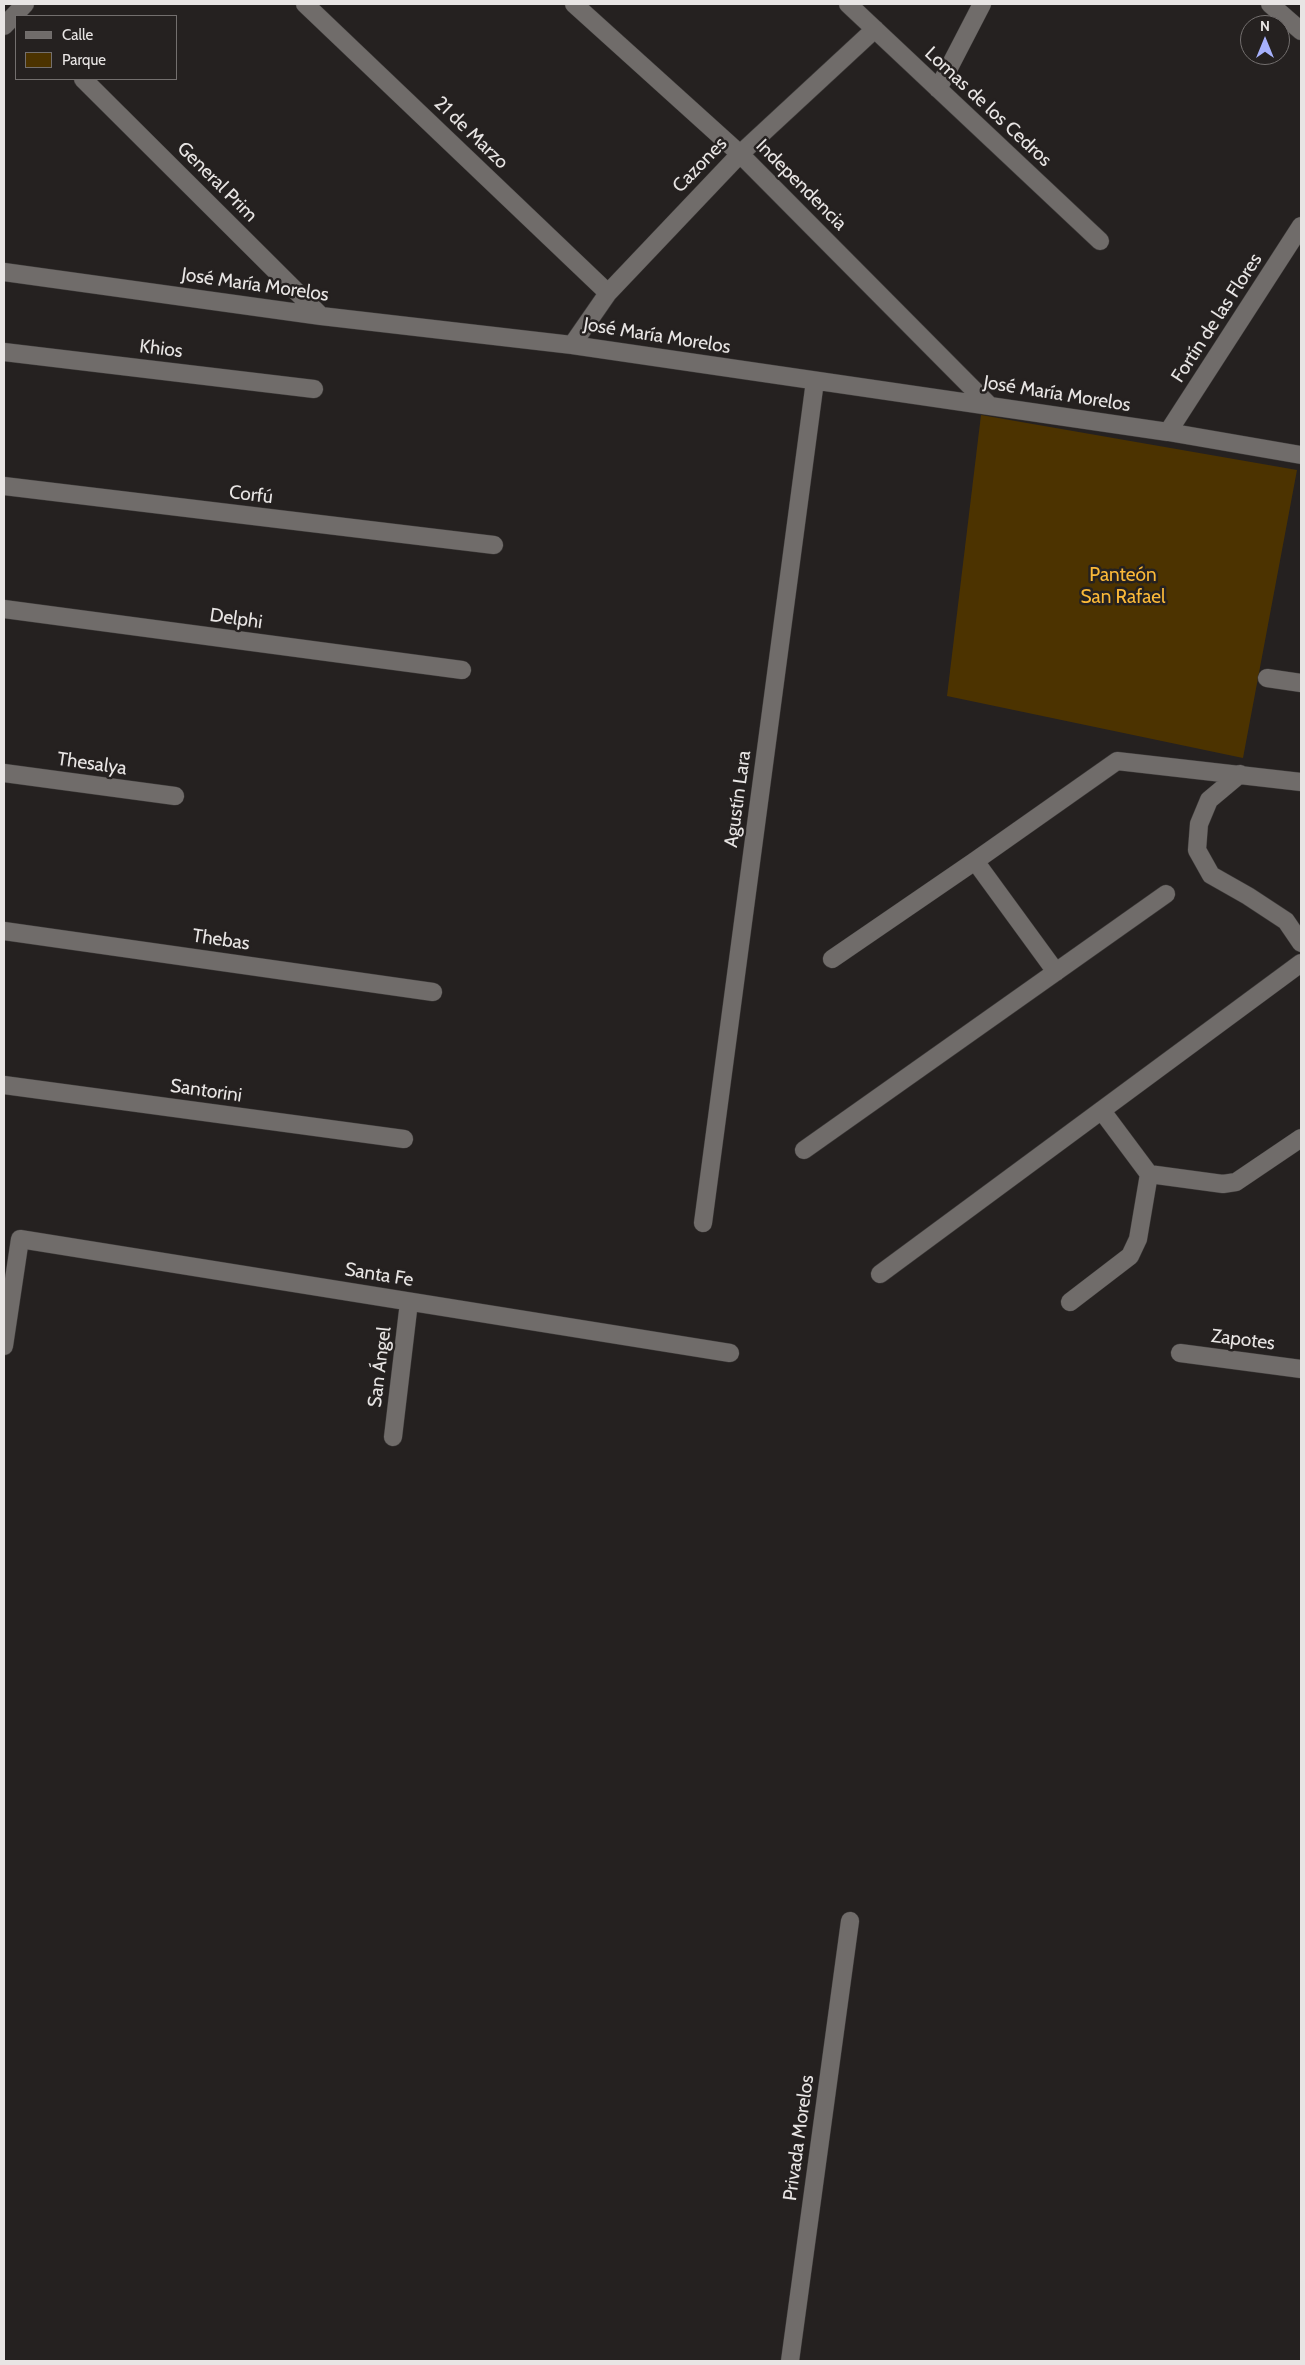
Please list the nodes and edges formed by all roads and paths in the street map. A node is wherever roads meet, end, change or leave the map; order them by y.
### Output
1 (304, 4) edge
2 (574, 4) edge
3 (848, 4) edge
4 (982, 4) edge
5 (1270, 4) edge
6 (17, 9) edge
7 (4, 26) edge
8 (875, 29) junction
9 (1301, 31) edge
10 (84, 80) edge
11 (938, 89) junction
12 (740, 154) junction
13 (1301, 226) edge
14 (1100, 241) dead end
15 (4, 272) edge
16 (608, 293) junction
17 (321, 316) junction
18 (572, 345) junction
19 (4, 352) edge
20 (815, 381) junction
21 (314, 389) dead end
22 (990, 406) junction
23 (1168, 432) junction
24 (1301, 455) edge
25 (4, 486) edge
26 (494, 545) dead end
27 (4, 609) edge
28 (462, 670) dead end
29 (1267, 678) dead end
30 (1301, 683) edge
31 (4, 773) edge
32 (1240, 774) junction
33 (1301, 782) edge
34 (175, 796) dead end
35 (975, 861) junction
36 (1166, 894) dead end
37 (4, 931) edge
38 (1301, 943) edge
39 (832, 959) dead end
40 (1301, 963) edge
41 (1056, 972) junction
42 (433, 992) dead end
43 (4, 1085) edge
44 (1102, 1111) junction
45 (1301, 1138) edge
46 (404, 1139) dead end
47 (804, 1150) dead end
48 (1149, 1174) junction
49 (703, 1223) dead end
50 (880, 1274) dead end
51 (409, 1302) junction
52 (1070, 1302) dead end
53 (4, 1346) edge
54 (730, 1353) dead end
55 (1180, 1353) dead end
56 (1301, 1369) edge
57 (393, 1437) dead end
58 (850, 1921) dead end
59 (790, 2361) edge

1 - 16 street, 21 de Marzo
2 - 12 street, Independencia
3 - 8 street, Lomas de los Cedros
4 - 11 street
5 - 9 street
6 - 7 street
8 - 11 street, Lomas de los Cedros
8 - 12 street, Cazones
10 - 17 street, General Prim
11 - 14 street, Lomas de los Cedros
12 - 16 street, Cazones
12 - 22 street, Independencia
13 - 23 street, Fortín de las Flores
15 - 17 street, José María Morelos
16 - 18 street, Cazones
17 - 18 street, José María Morelos
18 - 20 street, José María Morelos
19 - 21 street, Khios
20 - 22 street, José María Morelos
20 - 49 street, Agustín Lara
22 - 23 street, José María Morelos
23 - 24 street, José María Morelos
25 - 26 street, Corfú
27 - 28 street, Delphi
29 - 30 street
31 - 34 street, Thesalya
32 - 33 street
32 - 35 street
32 - 38 street
35 - 39 street
35 - 41 street
36 - 41 street
37 - 42 street, Thebas
40 - 44 street
41 - 47 street
43 - 46 street, Santorini
44 - 48 street
44 - 50 street
45 - 48 street
48 - 52 street
51 - 53 street, Santa Fe
51 - 54 street, Santa Fe
51 - 57 street, San Ángel
55 - 56 street, Zapotes
58 - 59 street, Privada Morelos

